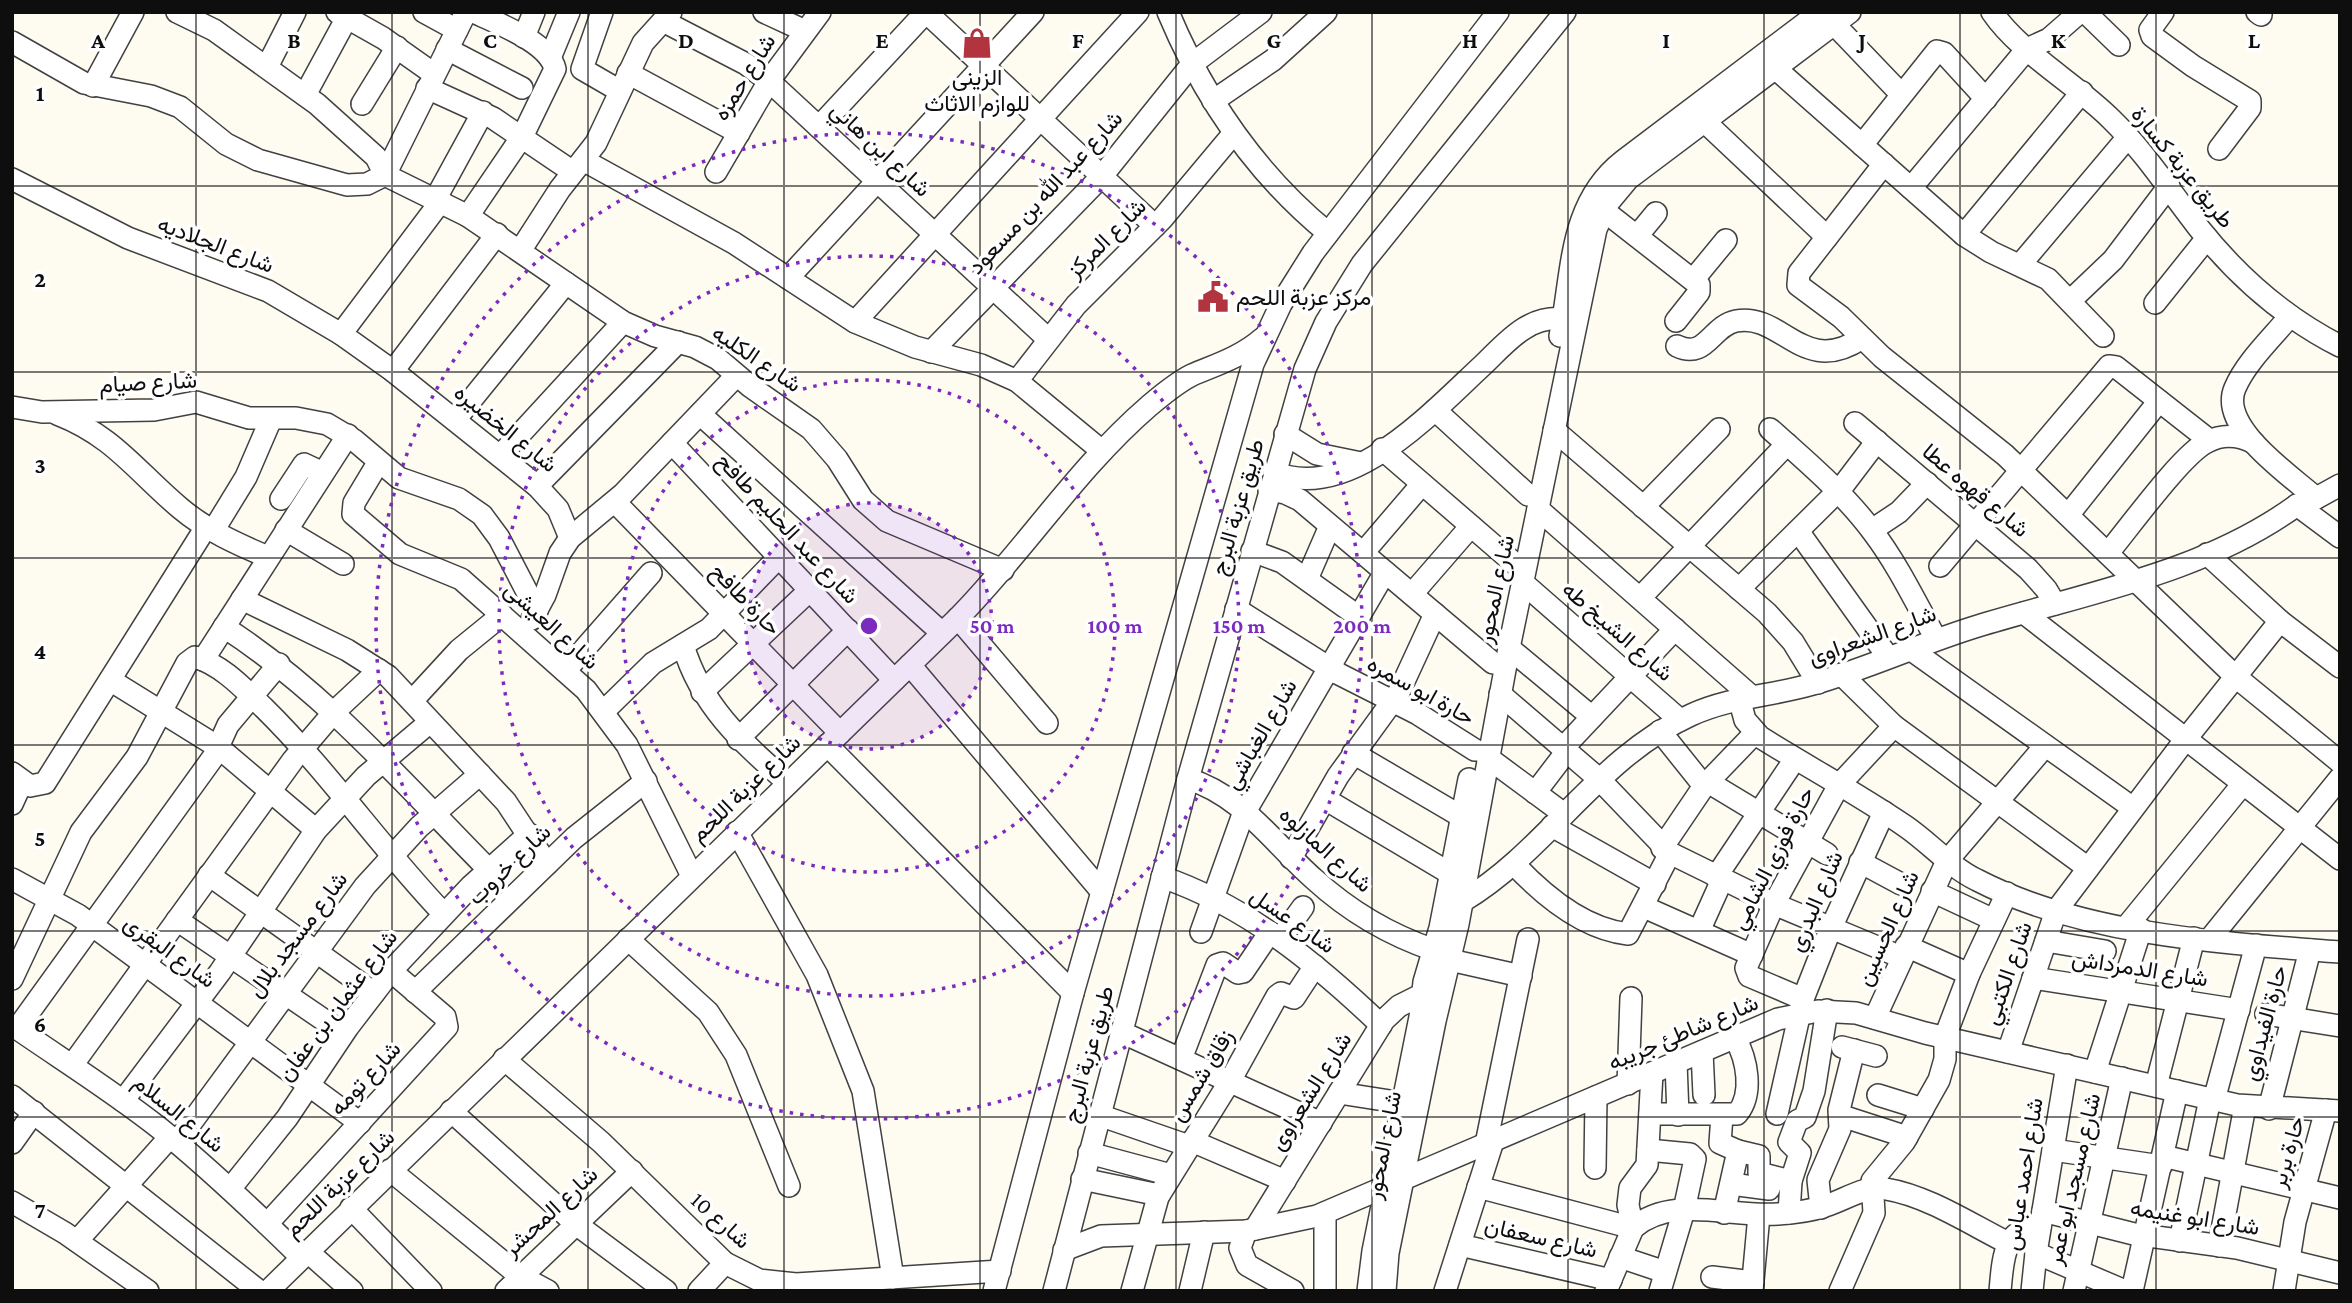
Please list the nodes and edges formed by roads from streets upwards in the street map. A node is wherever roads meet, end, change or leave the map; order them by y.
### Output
1 (133, 12) edge
2 (177, 12) edge
3 (295, 12) edge
4 (424, 12) edge
5 (534, 12) edge
6 (569, 12) edge
7 (602, 12) edge
8 (764, 12) edge
9 (820, 12) edge
10 (926, 12) edge
11 (1032, 12) edge
12 (1138, 12) edge
13 (1261, 12) edge
14 (1326, 12) edge
15 (1498, 12) edge
16 (1992, 12) edge
17 (2080, 12) edge
18 (2085, 12) edge
19 (2163, 12) edge
20 (345, 14) edge
21 (667, 16) edge
22 (1177, 16) edge
23 (1561, 16) edge
24 (1835, 16) edge
25 (204, 17) edge
26 (469, 22) edge
27 (806, 30) junction
28 (524, 37) junction
29 (12, 42) edge
30 (2119, 45) dead end
31 (397, 47) junction
32 (2027, 49) junction
33 (550, 58) junction
34 (1192, 64) junction
35 (984, 66) junction
36 (267, 67) junction
37 (1775, 68) junction
38 (431, 81) junction
39 (769, 81) junction
40 (624, 82) junction
41 (93, 86) junction
42 (522, 88) dead end
43 (2082, 92) junction
44 (1901, 94) junction
45 (305, 95) junction
46 (1986, 99) junction
47 (1213, 102) junction
48 (362, 104) dead end
49 (483, 112) junction
50 (1042, 120) junction
51 (1704, 121) junction
52 (819, 127) junction
53 (739, 133) junction
54 (1234, 133) junction
55 (523, 135) junction
56 (2128, 137) junction
57 (1667, 138) junction
58 (1862, 145) junction
59 (2219, 149) dead end
60 (1884, 164) junction
61 (578, 166) junction
62 (716, 172) dead end
63 (385, 175) junction
64 (1102, 177) junction
65 (12, 179) edge
66 (877, 181) junction
67 (2169, 186) junction
68 (1911, 188) junction
69 (439, 199) junction
70 (1603, 211) junction
71 (1656, 213) dead end
72 (468, 216) junction
73 (1155, 226) junction
74 (1328, 233) junction
75 (497, 234) junction
76 (935, 235) junction
77 (1964, 235) junction
78 (1637, 236) junction
79 (1827, 237) junction
80 (2207, 238) junction
81 (1726, 240) dead end
82 (520, 251) junction
83 (2020, 265) junction
84 (788, 278) junction
85 (1693, 280) junction
86 (566, 283) junction
87 (993, 288) junction
88 (2071, 300) junction
89 (2155, 303) dead end
90 (2290, 316) junction
91 (1564, 319) junction
92 (1676, 321) dead end
93 (622, 322) junction
94 (855, 322) junction
95 (341, 334) junction
96 (2103, 336) dead end
97 (1265, 337) junction
98 (1862, 338) junction
99 (1048, 339) junction
100 (678, 342) junction
101 (1677, 346) dead end
102 (2340, 346) edge
103 (931, 352) junction
104 (393, 371) junction
105 (736, 376) junction
106 (1017, 381) junction
107 (2159, 401) junction
108 (12, 407) edge
109 (1435, 410) junction
110 (52, 412) junction
111 (700, 414) junction
112 (271, 419) junction
113 (455, 420) junction
114 (1855, 423) dead end
115 (1719, 429) dead end
116 (1770, 429) dead end
117 (1554, 430) junction
118 (1285, 434) junction
119 (348, 435) junction
120 (2209, 440) junction
121 (1877, 441) junction
122 (672, 443) junction
123 (2254, 443) junction
124 (1787, 444) junction
125 (1382, 449) junction
126 (1102, 450) junction
127 (500, 456) junction
128 (378, 463) junction
129 (1361, 463) junction
130 (2021, 470) junction
131 (323, 473) junction
132 (1271, 481) junction
133 (1927, 483) junction
134 (1422, 484) junction
135 (2340, 485) edge
136 (537, 486) junction
137 (1837, 492) junction
138 (281, 499) dead end
139 (615, 502) junction
140 (1533, 502) junction
141 (2306, 502) junction
142 (1643, 507) junction
143 (2069, 514) junction
144 (1975, 524) junction
145 (1330, 526) junction
146 (1471, 526) junction
147 (209, 529) junction
148 (286, 530) junction
149 (1872, 530) junction
150 (1798, 531) junction
151 (2340, 537) edge
152 (570, 538) junction
153 (1690, 546) junction
154 (1252, 551) junction
155 (1363, 553) junction
156 (2108, 553) junction
157 (2207, 554) junction
158 (268, 557) junction
159 (779, 557) junction
160 (342, 564) dead end
161 (1940, 566) dead end
162 (1003, 570) junction
163 (1385, 572) junction
164 (651, 573) dead end
165 (1518, 573) junction
166 (1307, 579) junction
167 (2136, 582) junction
168 (1739, 589) junction
169 (810, 590) junction
170 (1412, 594) junction
171 (1640, 598) junction
172 (242, 599) junction
173 (2055, 604) junction
174 (1236, 608) junction
175 (537, 611) junction
176 (2024, 613) junction
177 (724, 614) junction
178 (1435, 614) junction
179 (502, 615) junction
180 (1359, 617) junction
181 (958, 618) junction
182 (2280, 621) junction
183 (224, 627) junction
184 (1675, 629) junction
185 (848, 630) junction
186 (520, 632) junction
187 (942, 633) junction
188 (1936, 639) junction
189 (753, 644) junction
190 (683, 645) junction
191 (1509, 648) junction
192 (1910, 649) junction
193 (1888, 657) junction
194 (203, 660) junction
195 (1493, 663) junction
196 (279, 664) junction
197 (910, 664) junction
198 (2340, 667) edge
199 (1329, 668) junction
200 (379, 670) junction
201 (565, 671) junction
202 (1841, 674) junction
203 (1630, 676) junction
204 (2236, 677) junction
205 (110, 680) junction
206 (894, 680) junction
207 (1818, 683) junction
208 (793, 684) junction
209 (702, 692) junction
210 (1500, 694) junction
211 (252, 696) junction
212 (1745, 697) junction
213 (412, 701) junction
214 (1392, 702) junction
215 (162, 710) junction
216 (604, 711) junction
217 (334, 712) junction
218 (1592, 717) junction
219 (1681, 720) junction
220 (430, 722) junction
221 (1047, 723) dead end
222 (1894, 726) junction
223 (1660, 731) junction
224 (1755, 733) junction
225 (738, 739) junction
226 (833, 739) junction
227 (2185, 740) junction
228 (2045, 746) junction
229 (218, 747) junction
230 (304, 747) junction
231 (1565, 750) junction
232 (1353, 754) junction
233 (1481, 754) junction
234 (1795, 759) junction
235 (383, 762) junction
236 (2340, 762) edge
237 (480, 775) junction
238 (17, 778) edge
239 (2340, 778) edge
240 (1188, 779) junction
241 (1599, 779) junction
242 (646, 781) junction
243 (788, 783) junction
244 (1706, 784) junction
245 (1839, 785) junction
246 (2242, 785) junction
247 (270, 791) junction
248 (1535, 793) junction
249 (346, 796) junction
250 (1325, 799) junction
251 (1995, 801) junction
252 (12, 804) edge
253 (2133, 808) junction
254 (1245, 811) junction
255 (1759, 812) junction
256 (1884, 812) junction
257 (434, 814) junction
258 (1462, 817) junction
259 (1558, 820) junction
260 (2300, 828) junction
261 (316, 830) junction
262 (737, 832) junction
263 (529, 834) junction
264 (1807, 842) junction
265 (1666, 850) junction
266 (1827, 854) dead end
267 (392, 855) junction
268 (1291, 858) junction
269 (2340, 859) edge
270 (1947, 861) junction
271 (1860, 862) junction
272 (547, 864) junction
273 (1514, 864) junction
274 (2088, 868) junction
275 (488, 869) junction
276 (1451, 874) junction
277 (209, 875) junction
278 (692, 876) junction
279 (1162, 877) junction
280 (1719, 878) junction
281 (12, 879) edge
282 (1655, 884) junction
283 (1901, 884) dead end
284 (1932, 891) junction
285 (1102, 892) junction
286 (2007, 893) junction
287 (50, 898) junction
288 (1213, 898) junction
289 (1462, 901) junction
290 (1774, 904) junction
291 (1303, 907) dead end
292 (1644, 907) junction
293 (2056, 911) junction
294 (261, 912) junction
295 (443, 913) junction
296 (177, 920) junction
297 (1994, 920) junction
298 (91, 925) junction
299 (1831, 928) junction
300 (2134, 928) junction
301 (1699, 931) junction
302 (1201, 932) dead end
303 (1275, 935) junction
304 (628, 939) junction
305 (1528, 939) dead end
306 (2201, 939) junction
307 (2046, 941) junction
308 (2256, 945) junction
309 (2310, 950) junction
310 (1904, 951) junction
311 (2105, 951) dead end
312 (316, 952) junction
313 (2340, 952) edge
314 (1442, 955) junction
315 (1752, 955) junction
316 (231, 956) junction
317 (144, 965) junction
318 (1314, 966) junction
319 (391, 971) junction
320 (1969, 974) junction
321 (1521, 976) junction
322 (2033, 978) junction
323 (12, 979) edge
324 (415, 992) junction
325 (2121, 992) junction
326 (285, 993) junction
327 (373, 993) junction
328 (1073, 993) junction
329 (1423, 994) junction
330 (1631, 998) dead end
331 (2178, 1001) junction
332 (197, 1004) junction
333 (1802, 1006) junction
334 (1827, 1010) junction
335 (2239, 1010) junction
336 (2266, 1014) dead end
337 (1875, 1018) junction
338 (2293, 1018) junction
339 (1381, 1025) junction
340 (2340, 1026) edge
341 (15, 1027) edge
342 (1121, 1032) junction
343 (344, 1033) junction
344 (1945, 1037) junction
345 (1735, 1038) junction
346 (250, 1042) junction
347 (1823, 1042) junction
348 (1854, 1050) junction
349 (1702, 1052) junction
350 (2008, 1052) junction
351 (1876, 1056) dead end
352 (504, 1059) junction
353 (1181, 1059) junction
354 (1676, 1063) junction
355 (73, 1064) junction
356 (2067, 1065) junction
357 (1819, 1072) junction
358 (2095, 1072) junction
359 (1651, 1073) junction
360 (2122, 1078) junction
361 (1847, 1079) junction
362 (1230, 1082) junction
363 (1628, 1084) junction
364 (308, 1086) junction
365 (2156, 1086) junction
366 (2177, 1091) junction
367 (1339, 1093) junction
368 (1878, 1095) dead end
369 (12, 1096) edge
370 (1704, 1096) dead end
371 (1596, 1097) junction
372 (2212, 1099) junction
373 (123, 1101) junction
374 (1403, 1103) junction
375 (1743, 1104) junction
376 (2245, 1106) junction
377 (1923, 1109) junction
378 (2269, 1109) junction
379 (451, 1111) junction
380 (2333, 1111) edge
381 (34, 1112) junction
382 (1650, 1114) junction
383 (1777, 1114) junction
384 (1099, 1115) junction
385 (1678, 1115) junction
386 (1721, 1116) junction
387 (1842, 1116) junction
388 (1799, 1121) junction
389 (360, 1123) junction
390 (1321, 1123) junction
391 (1151, 1133) junction
392 (1907, 1137) junction
393 (173, 1140) junction
394 (12, 1143) edge
395 (1191, 1143) junction
396 (1489, 1143) junction
397 (1648, 1150) junction
398 (2053, 1150) junction
399 (1738, 1152) junction
400 (1088, 1153) junction
401 (2105, 1156) junction
402 (2162, 1161) junction
403 (2197, 1163) junction
404 (1142, 1167) junction
405 (1595, 1168) dead end
406 (390, 1170) junction
407 (632, 1171) junction
408 (2232, 1171) junction
409 (1171, 1175) junction
410 (1082, 1179) junction
411 (1782, 1179) junction
412 (1285, 1181) junction
413 (1395, 1183) junction
414 (1731, 1184) junction
415 (127, 1185) junction
416 (789, 1185) dead end
417 (1478, 1187) junction
418 (1870, 1188) junction
419 (230, 1189) junction
420 (2303, 1189) junction
421 (1159, 1195) junction
422 (2340, 1198) edge
423 (12, 1202) edge
424 (351, 1208) junction
425 (1821, 1208) junction
426 (1684, 1210) junction
427 (1325, 1213) junction
428 (1724, 1213) junction
429 (1789, 1213) junction
430 (1759, 1215) junction
431 (2041, 1219) junction
432 (2089, 1223) junction
433 (267, 1224) junction
434 (576, 1224) junction
435 (1633, 1228) junction
436 (1251, 1230) junction
437 (1204, 1232) junction
438 (1147, 1234) junction
439 (2145, 1237) junction
440 (77, 1241) junction
441 (2180, 1241) junction
442 (2008, 1243) junction
443 (1460, 1245) junction
444 (2219, 1246) junction
445 (1064, 1250) junction
446 (2036, 1253) junction
447 (304, 1254) junction
448 (1620, 1257) junction
449 (2290, 1261) junction
450 (725, 1263) junction
451 (2340, 1273) edge
452 (1712, 1277) dead end
453 (893, 1278) junction
454 (997, 1281) edge
455 (1662, 1281) edge
456 (2076, 1281) edge
457 (513, 1283) edge
458 (1608, 1285) edge
459 (1752, 1286) edge
460 (1369, 1290) edge
461 (148, 1291) edge
462 (259, 1291) edge
463 (268, 1291) edge
464 (352, 1291) edge
465 (431, 1291) edge
466 (548, 1291) edge
467 (666, 1291) edge
468 (699, 1291) edge
469 (1054, 1291) edge
470 (1132, 1291) edge
471 (1190, 1291) edge
472 (1293, 1291) edge
473 (1325, 1291) edge
474 (1446, 1291) edge
475 (1840, 1291) edge
476 (2000, 1291) edge
477 (2032, 1291) edge
478 (2125, 1291) edge
479 (2132, 1291) edge
480 (2284, 1291) edge

1 - 41 street
2 - 25 street
3 - 36 street
4 - 26 street
5 - 28 street
6 - 33 street
7 - 40 street
8 - 27 street
9 - 27 street, شارع حمزه
10 - 35 street
10 - 52 street
11 - 35 street
12 - 50 street
13 - 34 street, شارع عبد الله بن مسعود
14 - 47 street
15 - 74 street, طريق عزبة البرج
16 - 32 street, طريق عزبة كسارة
17 - 32 street
18 - 30 street
19 - 59 street
20 - 31 street
20 - 45 street
21 - 39 street, شارع ابن هاني
21 - 40 street
22 - 34 street
23 - 118 street, طريق عزبة البرج
24 - 37 street, شارع المحور
24 - 44 street
24 - 57 street, شارع المحور
25 - 36 street
26 - 28 street
26 - 38 street
26 - 42 street
27 - 39 street, شارع حمزه
28 - 33 street
29 - 41 street
31 - 38 street
31 - 48 street
32 - 43 street, طريق عزبة كسارة
32 - 46 street
33 - 55 street
34 - 47 street
34 - 64 street, شارع عبد الله بن مسعود
35 - 50 street
35 - 66 street
36 - 45 street
37 - 51 street, شارع المحور
37 - 58 street
38 - 49 street
38 - 63 street
39 - 52 street, شارع ابن هاني
39 - 53 street, شارع حمزه
40 - 53 street
40 - 61 street
41 - 63 street
43 - 56 street, طريق عزبة كسارة
43 - 77 street
44 - 46 street
44 - 58 street
45 - 63 street
46 - 68 street
47 - 54 street
49 - 55 street
49 - 69 street
50 - 64 street
50 - 76 street
51 - 57 street, شارع المحور
51 - 79 street
52 - 66 street, شارع ابن هاني
53 - 62 street, شارع حمزه
54 - 73 street, شارع المركز
54 - 74 street
55 - 61 street
55 - 72 street
56 - 67 street, طريق عزبة كسارة
56 - 83 street
57 - 70 street, شارع المحور
57 - 91 street, شارع المحور
58 - 60 street
60 - 68 street
60 - 79 street
61 - 82 street
61 - 84 street
63 - 69 street, شارع الكليه
64 - 73 street
64 - 87 street, شارع عبد الله بن مسعود
65 - 95 street, شارع الجلاديه
66 - 76 street, شارع ابن هاني
66 - 84 street
67 - 80 street, طريق عزبة كسارة
67 - 88 street
68 - 77 street
69 - 72 street, شارع الكليه
69 - 95 street
70 - 78 street
70 - 117 street, شارع المحور
71 - 78 street
72 - 75 street, شارع الكليه
73 - 99 street, شارع المركز
74 - 97 street, طريق عزبة البرج
75 - 82 street, شارع الكليه
75 - 104 street
76 - 87 street, شارع ابن هاني
76 - 94 street
77 - 83 street
78 - 85 street
79 - 98 street
80 - 89 street
80 - 90 street, طريق عزبة كسارة
81 - 85 street
82 - 86 street, شارع الكليه
83 - 88 street
84 - 94 street
85 - 92 street
86 - 93 street, شارع الكليه
86 - 113 street
87 - 99 street, شارع ابن هاني
87 - 103 street, شارع عبد الله بن مسعود
88 - 96 street
90 - 102 street, طريق عزبة كسارة
90 - 123 street
91 - 109 street
91 - 140 street, شارع المحور
93 - 100 street, شارع الكليه
93 - 127 street
94 - 103 street
95 - 104 street, شارع الجلاديه
97 - 126 street, شارع عزبة اللحم
97 - 285 street, طريق عزبة البرج
98 - 101 street
98 - 130 street
99 - 106 street, شارع المركز
100 - 105 street, شارع الكليه
100 - 136 street
103 - 106 street
104 - 113 street, شارع الخضيره
105 - 111 street
105 - 162 street, شارع الكليه
106 - 126 street
107 - 120 street
107 - 130 street
107 - 143 street
108 - 110 street, شارع صيام
109 - 125 street
109 - 140 street
110 - 112 street, شارع صيام
110 - 147 street
111 - 122 street
111 - 187 street
112 - 119 street, شارع صيام
112 - 147 street
113 - 127 street, شارع الخضيره
114 - 121 street, شارع قهوه عطا
115 - 142 street
116 - 124 street
117 - 140 street, شارع المحور
117 - 142 street
118 - 129 street
118 - 132 street, طريق عزبة البرج
119 - 128 street, شارع صيام
119 - 131 street
120 - 123 street
120 - 156 street
121 - 133 street, شارع قهوه عطا
121 - 137 street
122 - 139 street
122 - 159 street, شارع عبد الحليم طافح
123 - 141 street
124 - 137 street
124 - 153 street
125 - 129 street
125 - 134 street, شارع الشيخ طه
126 - 162 street, شارع عزبة اللحم
127 - 136 street, شارع الخضيره
128 - 175 street, شارع صيام
128 - 179 street, شارع العيشى
129 - 132 street
130 - 143 street
130 - 144 street
131 - 138 street
131 - 148 street
132 - 145 street
132 - 154 street, طريق عزبة البرج
133 - 144 street, شارع قهوه عطا
133 - 149 street
134 - 146 street, شارع الشيخ طه
134 - 155 street
135 - 141 street, شارع الشعراوى
136 - 152 street, شارع الخضيره
137 - 149 street
137 - 150 street
139 - 152 street
139 - 177 street, حارة طافح
140 - 165 street, شارع المحور
140 - 171 street
141 - 151 street
141 - 157 street, شارع الشعراوى
142 - 153 street
143 - 156 street
144 - 161 street
144 - 173 street, شارع قهوه عطا
145 - 155 street
145 - 166 street
146 - 165 street, شارع الشيخ طه
146 - 170 street
147 - 158 street
147 - 205 street
148 - 158 street
148 - 160 street
149 - 188 street
150 - 168 street
150 - 193 street
152 - 175 street
153 - 168 street
153 - 171 street
154 - 166 street
154 - 174 street, طريق عزبة البرج
155 - 163 street
156 - 167 street
157 - 167 street, شارع الشعراوى
157 - 182 street
158 - 172 street
159 - 169 street, شارع عبد الحليم طافح
159 - 177 street
162 - 181 street, شارع عزبة اللحم
163 - 170 street
163 - 180 street, شارع الغباشي
164 - 201 street
165 - 191 street, شارع المحور
165 - 195 street, شارع المحور
165 - 203 street, شارع الشيخ طه
166 - 180 street
167 - 173 street, شارع الشعراوى
167 - 204 street
168 - 207 street
169 - 185 street, شارع عبد الحليم طافح
169 - 189 street
170 - 178 street
171 - 184 street
172 - 183 street
172 - 200 street
173 - 176 street, شارع الشعراوى
174 - 199 street, حارة ابو سمره
174 - 240 street, طريق عزبة البرج
175 - 186 street
176 - 188 street, شارع الشعراوى
176 - 227 street
177 - 189 street, حارة طافح
177 - 190 street
178 - 195 street
178 - 214 street
179 - 186 street, شارع العيشى
179 - 213 street
180 - 199 street, شارع الغباشي
181 - 187 street, شارع عزبة اللحم
181 - 221 street
182 - 198 street
182 - 204 street, شارع الكتبي
183 - 194 street
183 - 196 street
184 - 203 street
184 - 212 street
185 - 206 street, شارع عبد الحليم طافح
185 - 208 street
186 - 201 street, شارع العيشى
187 - 197 street, شارع عزبة اللحم
188 - 192 street, شارع الشعراوى
189 - 208 street, حارة طافح
189 - 209 street
190 - 209 street
190 - 216 street
191 - 210 street, شارع المحور
191 - 218 street
192 - 193 street, شارع الشعراوى
192 - 228 street
193 - 202 street, شارع الشعراوى
194 - 211 street
194 - 215 street
195 - 233 street, شارع المحور
196 - 211 street
196 - 217 street
197 - 206 street, شارع عزبة اللحم
197 - 285 street
199 - 214 street, حارة ابو سمره
199 - 254 street, شارع الغباشي
200 - 213 street
200 - 217 street
201 - 216 street, شارع العيشى
202 - 207 street, شارع الشعراوى
202 - 222 street
203 - 218 street
203 - 219 street, شارع الشيخ طه
204 - 227 street, شارع الكتبي
204 - 236 street
205 - 215 street
205 - 238 street
206 - 226 street, شارع عزبة اللحم
207 - 212 street, شارع الشعراوى
208 - 225 street
208 - 226 street, حارة طافح
209 - 225 street
210 - 231 street
210 - 233 street, شارع المحور
211 - 229 street
211 - 230 street
212 - 219 street, شارع الشعراوى
212 - 224 street
213 - 220 street
214 - 232 street
214 - 233 street, حارة ابو سمره
215 - 229 street
215 - 287 street
216 - 242 street, شارع العيشى
217 - 230 street
217 - 235 street
218 - 231 street
219 - 223 street, شارع الشعراوى
220 - 235 street
220 - 237 street
222 - 245 street, حارة فوزي الشامي
222 - 251 street
223 - 241 street, شارع الشعراوى
223 - 244 street
224 - 234 street
224 - 244 street
225 - 243 street
226 - 243 street, شارع عزبة اللحم
226 - 328 street, حارة طافح
227 - 246 street
227 - 253 street, شارع الكتبي
228 - 251 street, شارع الحسين
228 - 253 street
229 - 247 street
229 - 298 street
230 - 247 street
230 - 249 street
231 - 241 street
231 - 248 street
232 - 250 street
232 - 258 street
233 - 248 street, حارة ابو سمره
233 - 258 street, شارع المحور
233 - 289 street, شارع المحور
234 - 245 street
234 - 255 street
235 - 249 street
235 - 257 street
237 - 257 street, شارع مسجد بلال
237 - 263 street
238 - 252 street
239 - 260 street
240 - 254 street, شارع المازلوه
240 - 279 street, طريق عزبة البرج
241 - 259 street, شارع الشعراوى
241 - 265 street
242 - 272 street, شارع خروب
242 - 278 street, شارع العيشى
243 - 262 street, شارع عزبة اللحم
244 - 255 street
244 - 265 street
245 - 256 street
245 - 264 street, حارة فوزي الشامي
246 - 260 street
246 - 300 street
247 - 261 street
247 - 277 street
248 - 259 street, حارة ابو سمره
249 - 261 street
249 - 267 street
250 - 268 street
250 - 276 street
251 - 270 street, شارع الحسين
251 - 274 street
253 - 274 street, شارع الكتبي
254 - 268 street, شارع المازلوه
254 - 288 street, شارع الغباشي
255 - 264 street
255 - 280 street
256 - 270 street
256 - 271 street, شارع البدري
257 - 267 street, شارع مسجد بلال
257 - 275 street
258 - 276 street, شارع المحور
259 - 273 street, شارع الشعراوى
259 - 282 street, حارة ابو سمره
260 - 269 street
260 - 306 street
261 - 294 street
262 - 278 street, شارع عزبة اللحم
262 - 453 street
263 - 272 street
263 - 275 street, شارع عثمان بن عفان
264 - 266 street
264 - 290 street, حارة فوزي الشامي
265 - 280 street
265 - 282 street
267 - 295 street
267 - 312 street, شارع مسجد بلال
268 - 314 street, شارع المازلوه
270 - 284 street, شارع الحسين
270 - 286 street
271 - 283 street
271 - 299 street, شارع البدري
272 - 324 street, شارع خروب
273 - 289 street, شارع الشعراوى
273 - 292 street
274 - 293 street, شارع الكتبي
275 - 295 street, شارع عثمان بن عفان
276 - 314 street, شارع المحور
277 - 294 street
277 - 296 street
278 - 304 street, شارع عزبة اللحم
279 - 288 street, شارع عسل
279 - 342 street, طريق عزبة البرج
280 - 290 street
280 - 301 street
281 - 287 street, شارع البقرى
282 - 292 street
284 - 297 street
284 - 310 street, شارع الحسين
285 - 328 street, طريق عزبة البرج
286 - 293 street
286 - 297 street
287 - 298 street, شارع البقرى
287 - 323 street
288 - 302 street, شارع الغباشي
288 - 303 street, شارع عسل
289 - 314 street, شارع المحور
290 - 299 street
290 - 315 street, حارة فوزي الشامي
291 - 303 street
292 - 301 street
293 - 300 street
293 - 307 street, شارع الكتبي
294 - 312 street
294 - 316 street
295 - 319 street, شارع عثمان بن عفان
296 - 316 street
296 - 317 street
297 - 320 street
298 - 317 street, شارع البقرى
298 - 341 street
299 - 310 street
299 - 333 street, شارع البدري
300 - 306 street
300 - 325 street
301 - 315 street
303 - 318 street, شارع عسل
303 - 353 street
304 - 352 street, شارع عزبة اللحم
304 - 416 street
305 - 321 street
306 - 308 street
306 - 331 street
307 - 311 street
307 - 322 street, شارع الكتبي
308 - 309 street
308 - 335 street
309 - 313 street
309 - 338 street, حارة الفيداوي
310 - 320 street
310 - 337 street, شارع الحسين
312 - 326 street, شارع مسجد بلال
312 - 327 street
314 - 321 street, شارع المازلوه
314 - 329 street, شارع المحور
314 - 413 street, شارع المحور
315 - 333 street
316 - 326 street
316 - 332 street
317 - 332 street, شارع البقرى
317 - 355 street
318 - 339 street, شارع عسل
318 - 362 street, زقاق شمس
319 - 324 street, شارع تومه
319 - 327 street, شارع عثمان بن عفان
320 - 344 street
321 - 396 street
322 - 325 street, شارع الدمرداش
322 - 350 street, شارع الكتبي
324 - 389 street, شارع تومه
325 - 331 street, شارع الدمرداش
325 - 358 street
326 - 343 street
326 - 346 street, شارع مسجد بلال
327 - 343 street, شارع عثمان بن عفان
328 - 454 street, طريق عزبة البرج
329 - 339 street, شارع الشعراوى
329 - 374 street, شارع المحور
330 - 363 street
331 - 335 street, شارع الدمرداش
331 - 365 street
332 - 346 street, شارع البقرى
332 - 373 street
333 - 334 street, شارع شاطئ جريبه
333 - 345 street, شارع شاطئ جريبه
333 - 383 street, شارع البدري
334 - 337 street, شارع شاطئ جريبه
334 - 347 street
335 - 372 street
336 - 338 street
337 - 344 street, شارع شاطئ جريبه
338 - 340 street
338 - 378 street, حارة الفيداوي
339 - 367 street, شارع الشعراوى
341 - 355 street, شارع السلام
342 - 353 street
342 - 384 street, طريق عزبة البرج
343 - 364 street, شارع عثمان بن عفان
344 - 350 street, شارع شاطئ جريبه
344 - 377 street
345 - 349 street, شارع شاطئ جريبه
345 - 375 street
346 - 364 street, شارع البقرى
346 - 393 street, شارع مسجد بلال
347 - 348 street
347 - 357 street
348 - 351 street
348 - 361 street
349 - 354 street, شارع شاطئ جريبه
349 - 370 street
350 - 356 street, شارع شاطئ جريبه
352 - 379 street, شارع عزبة اللحم
352 - 407 street, شارع 10
353 - 362 street
354 - 359 street, شارع شاطئ جريبه
354 - 385 street
355 - 373 street, شارع السلام
356 - 358 street, شارع شاطئ جريبه
356 - 398 street, شارع احمد عباس
357 - 361 street
357 - 388 street
358 - 360 street, شارع شاطئ جريبه
359 - 363 street, شارع شاطئ جريبه
359 - 382 street
360 - 365 street, شارع شاطئ جريبه
360 - 401 street, شارع مسجد ابو عمر
361 - 387 street
362 - 390 street
362 - 395 street, زقاق شمس
363 - 371 street, شارع شاطئ جريبه
364 - 389 street, شارع البقرى
364 - 419 street, شارع عثمان بن عفان
365 - 366 street, شارع شاطئ جريبه
366 - 372 street, شارع شاطئ جريبه
366 - 402 street
367 - 374 street
367 - 390 street, شارع الشعراوى
368 - 377 street
369 - 381 street
371 - 396 street, شارع شاطئ جريبه
371 - 405 street
372 - 376 street, شارع شاطئ جريبه
372 - 403 street
373 - 393 street, شارع السلام
374 - 413 street, شارع المحور
375 - 383 street
375 - 386 street
376 - 378 street, شارع شاطئ جريبه
376 - 408 street
377 - 392 street
378 - 380 street, شارع شاطئ جريبه
379 - 406 street, شارع عزبة اللحم
379 - 434 street
380 - 420 street, حارة بربر
381 - 394 street
381 - 415 street
382 - 385 street
382 - 397 street
383 - 388 street
384 - 391 street
384 - 400 street, طريق عزبة البرج
385 - 386 street
386 - 399 street
387 - 392 street
387 - 425 street
388 - 411 street
389 - 433 street, شارع تومه
390 - 412 street, شارع الشعراوى
391 - 395 street
391 - 404 street
392 - 418 street
393 - 415 street, شارع مسجد بلال
393 - 419 street, شارع السلام
395 - 409 street, زقاق شمس
395 - 412 street
396 - 413 street, شارع شاطئ جريبه
396 - 417 street
397 - 426 street
397 - 435 street
398 - 401 street
398 - 431 street, شارع احمد عباس
399 - 411 street
399 - 414 street
400 - 404 street
400 - 410 street, طريق عزبة البرج
401 - 402 street
401 - 432 street, شارع مسجد ابو عمر
402 - 403 street
402 - 439 street
403 - 408 street
403 - 441 street
404 - 409 street
406 - 424 street, شارع عزبة اللحم
406 - 457 street
407 - 434 street, شارع المحشر
407 - 450 street, شارع 10
408 - 420 street
408 - 444 street
409 - 421 street, زقاق شمس
410 - 421 street
410 - 445 street, طريق عزبة البرج
411 - 414 street
411 - 429 street
412 - 436 street, شارع الشعراوى
413 - 427 street, شارع شاطئ جريبه
413 - 460 street, شارع المحور
414 - 428 street
415 - 440 street, شارع مسجد بلال
415 - 462 street
417 - 435 street
417 - 443 street
418 - 425 street
418 - 442 street
418 - 475 street
419 - 433 street, شارع السلام
420 - 422 street
420 - 449 street, حارة بربر
421 - 438 street, زقاق شمس
423 - 440 street
424 - 447 street, شارع عزبة اللحم
424 - 465 street
425 - 429 street
426 - 428 street
426 - 435 street
426 - 455 street
427 - 436 street, شارع شاطئ جريبه
427 - 473 street
428 - 430 street
429 - 430 street
430 - 459 street
431 - 432 street, شارع ابو غنيمه
431 - 442 street
431 - 446 street, شارع احمد عباس
432 - 439 street, شارع ابو غنيمه
432 - 456 street, شارع مسجد ابو عمر
433 - 447 street, شارع السلام
434 - 457 street, شارع المحشر
434 - 467 street
435 - 448 street
436 - 437 street, شارع شاطئ جريبه
436 - 472 street
437 - 438 street, شارع شاطئ جريبه
437 - 471 street
438 - 445 street, شارع شاطئ جريبه
438 - 470 street, زقاق شمس
439 - 441 street, شارع ابو غنيمه
439 - 479 street
440 - 461 street
441 - 444 street, شارع ابو غنيمه
442 - 476 street
443 - 458 street, شارع سعفان
443 - 474 street
444 - 449 street, شارع ابو غنيمه
445 - 469 street, طريق عزبة البرج
446 - 456 street
446 - 477 street, شارع احمد عباس
447 - 463 street, شارع عزبة اللحم
447 - 464 street, شارع السلام
448 - 455 street
448 - 458 street
449 - 451 street, شارع ابو غنيمه
449 - 480 street, حارة بربر
450 - 453 street, شارع 10
450 - 468 street
452 - 459 street
453 - 454 street, شارع 10
456 - 478 street
457 - 466 street

